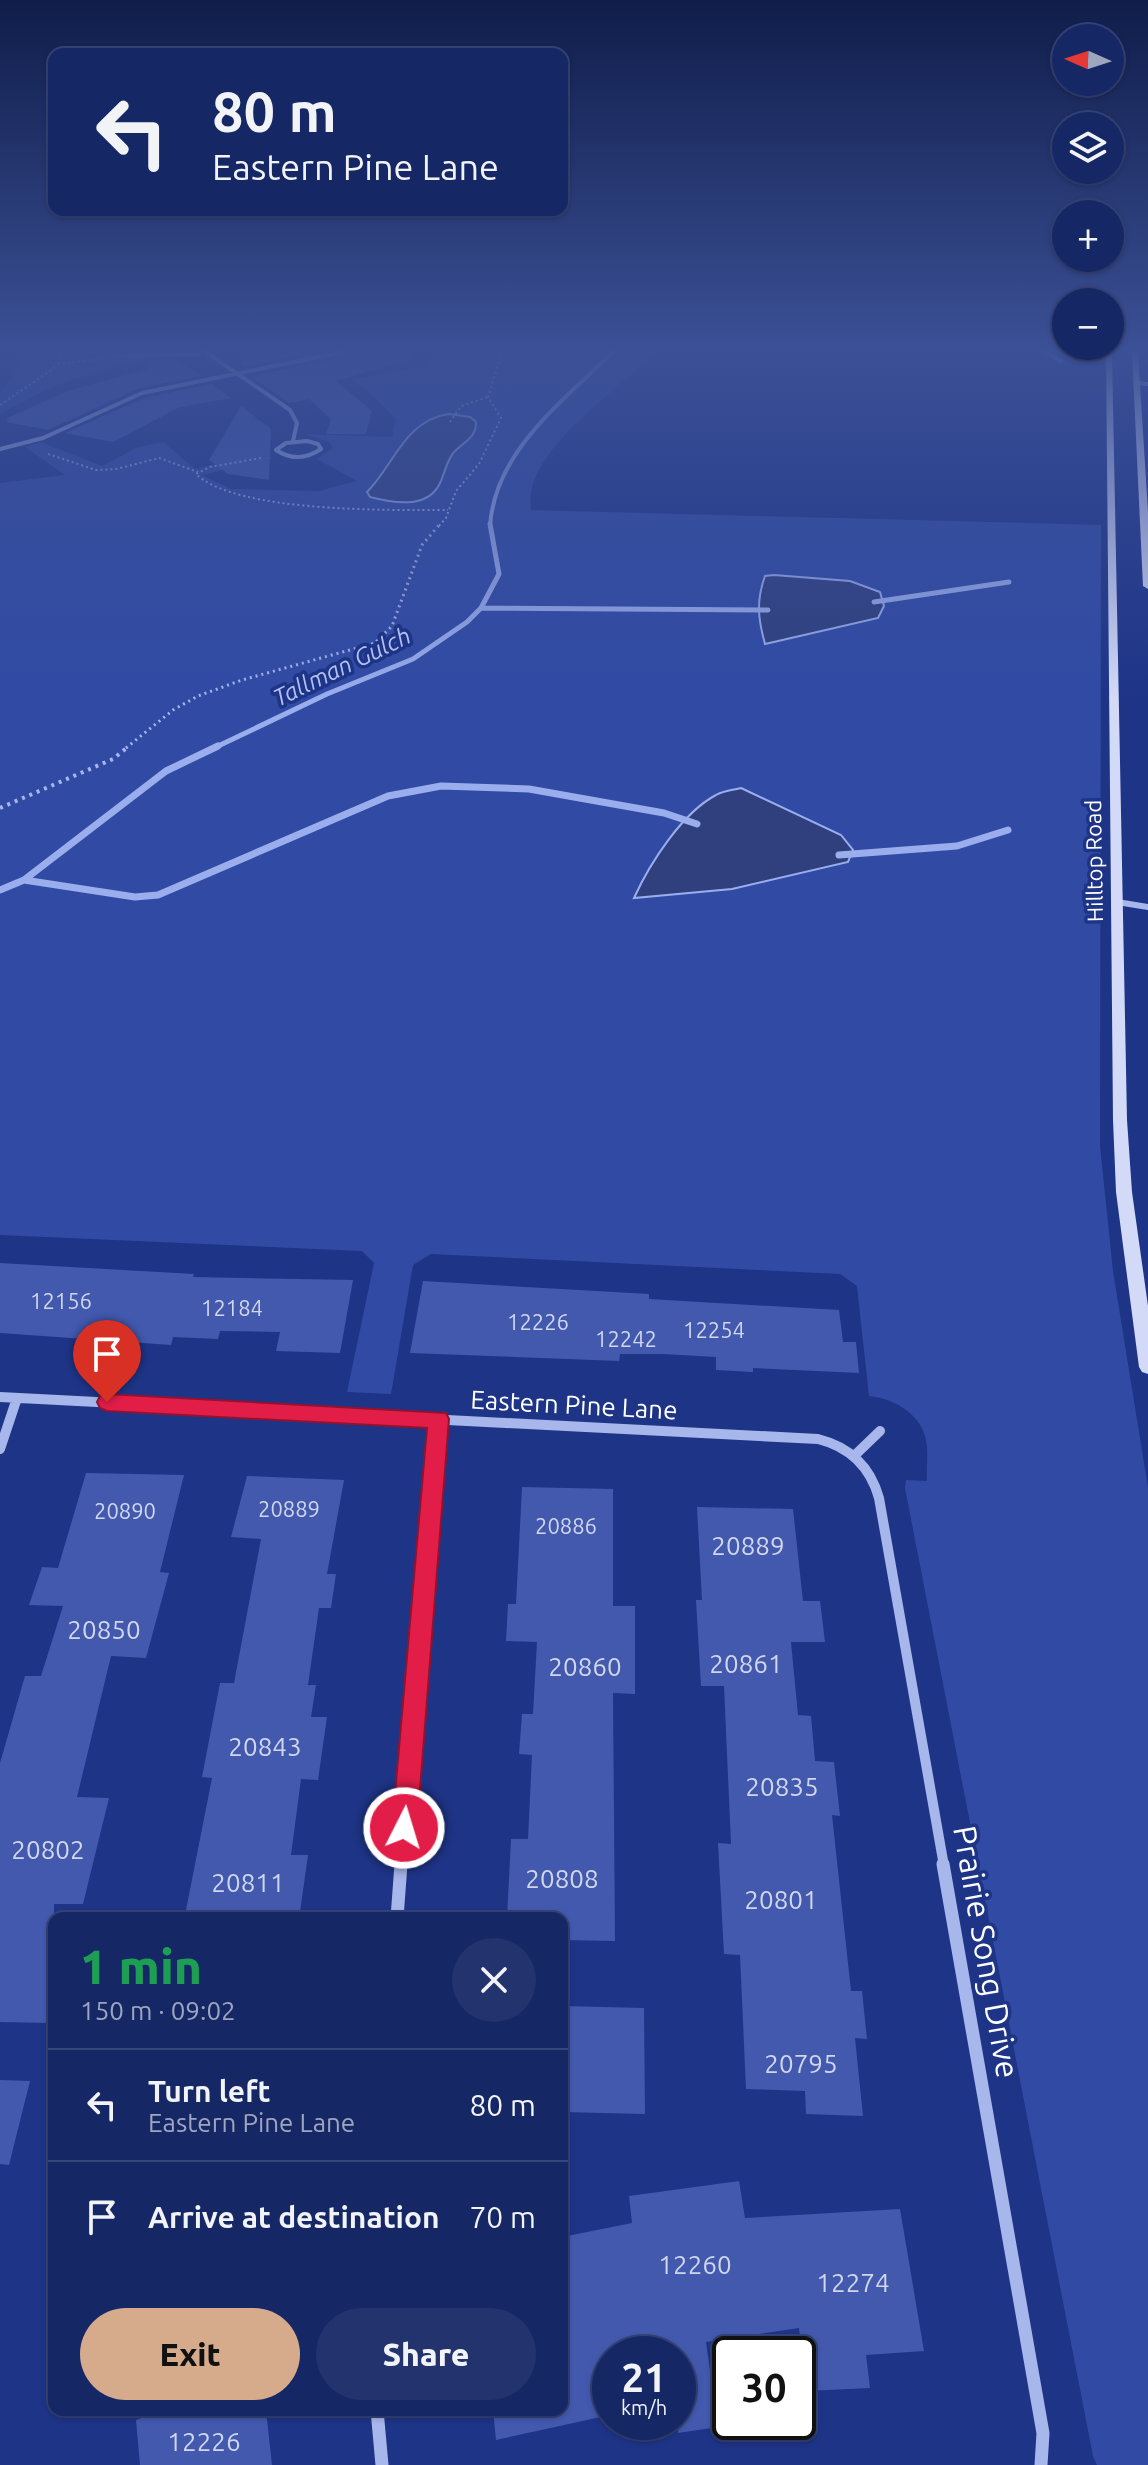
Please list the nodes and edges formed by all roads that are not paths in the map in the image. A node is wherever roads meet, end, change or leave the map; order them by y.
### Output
1 (1111, 467) edge
2 (1141, 467) edge
3 (1148, 586) edge
4 (1117, 902) junction
5 (1148, 907) edge
6 (1148, 1367) edge
7 (0, 1397) edge
8 (17, 1398) junction
9 (438, 1419) junction
10 (880, 1431) dead end
11 (0, 1449) edge
12 (854, 1456) junction
13 (397, 1912) edge
14 (378, 2416) edge
15 (382, 2465) edge
16 (1041, 2465) edge

1 - 4 main road, Hilltop Road
2 - 3 main road
4 - 5 street
4 - 6 main road, Hilltop Road
7 - 8 street, Eastern Pine Lane
8 - 9 street, Eastern Pine Lane
8 - 11 street
9 - 12 street, Eastern Pine Lane
9 - 13 street
10 - 12 street
12 - 16 street, Prairie Song Drive
14 - 15 street

